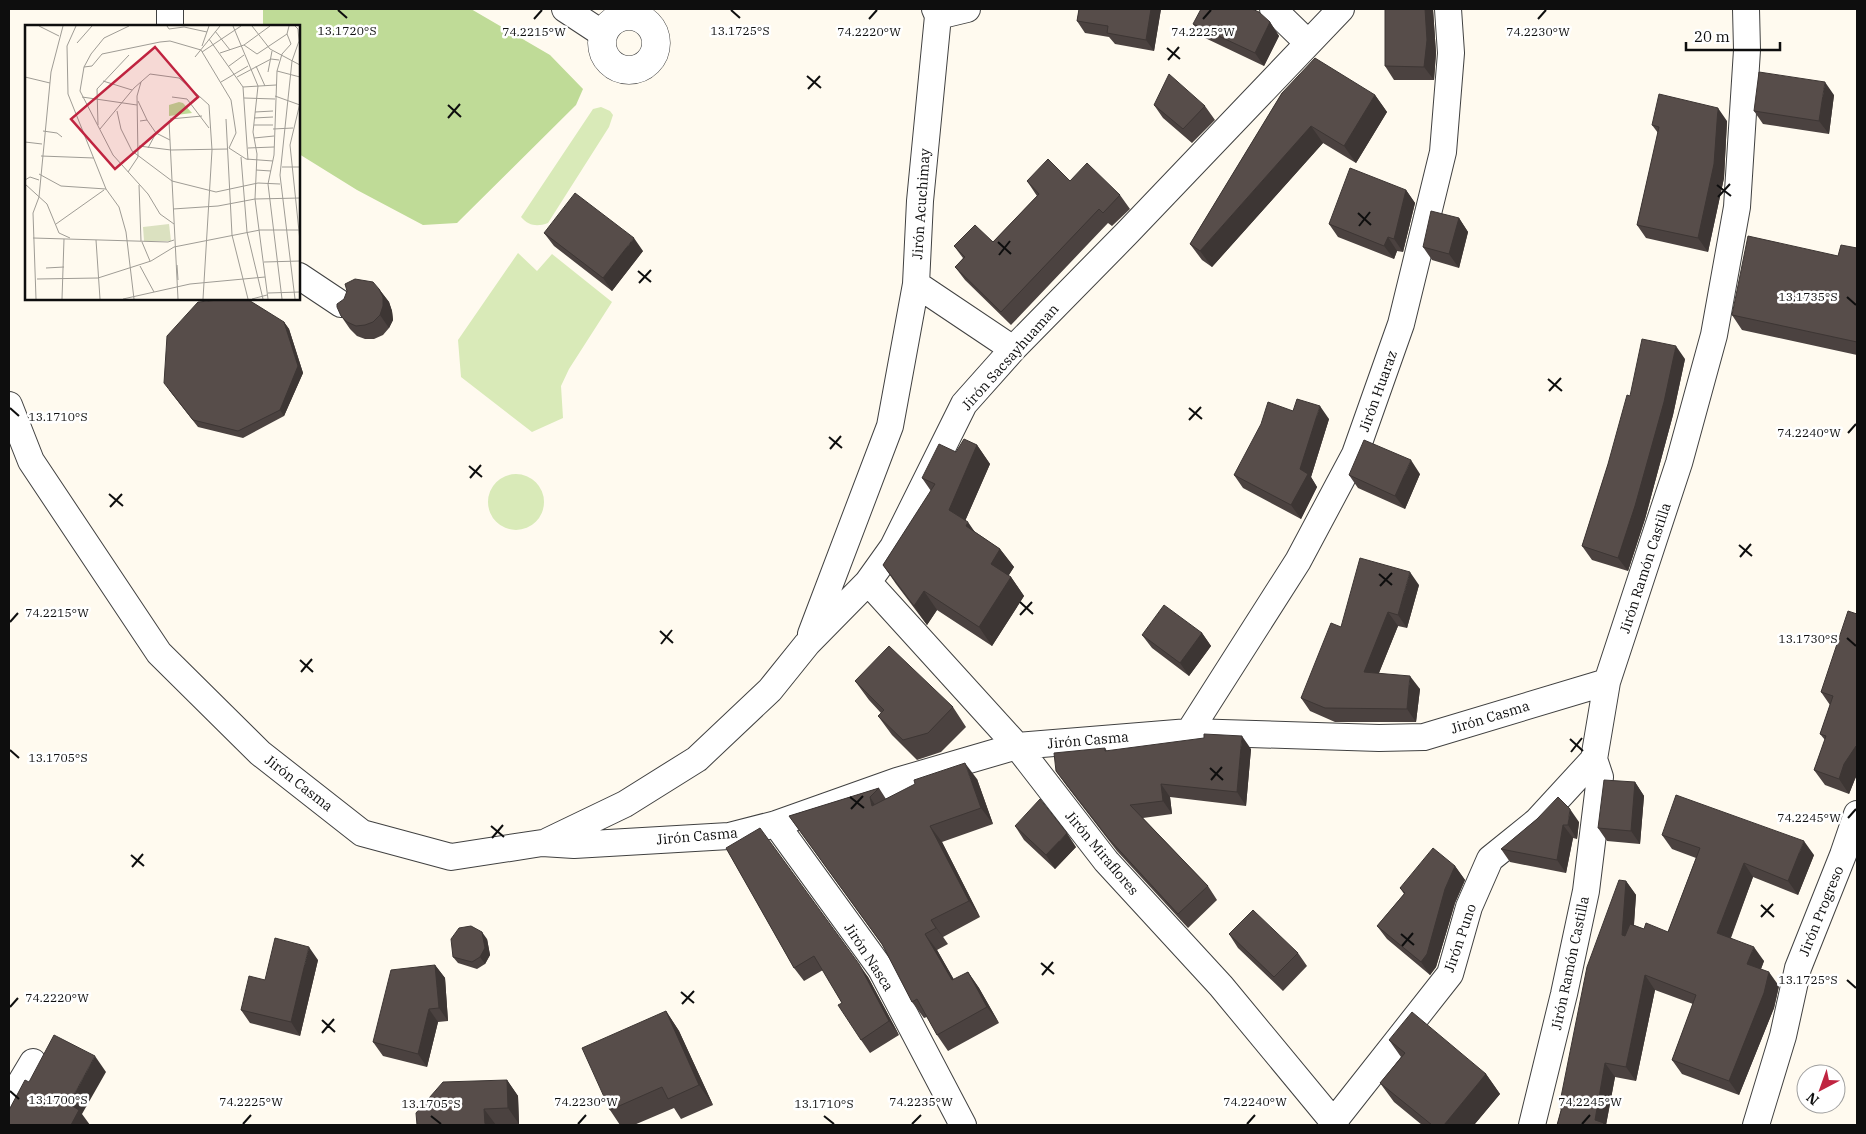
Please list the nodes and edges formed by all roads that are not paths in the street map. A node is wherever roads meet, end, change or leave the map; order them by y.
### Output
1 (170, 9) edge
2 (565, 9) edge
3 (967, 9) edge
4 (1272, 9) edge
5 (1341, 9) edge
6 (1448, 9) edge
7 (1746, 9) edge
8 (936, 12) edge
9 (650, 15) edge
10 (170, 25) edge
11 (603, 34) junction
12 (1307, 42) junction
13 (300, 277) edge
14 (916, 284) junction
15 (341, 304) edge
16 (1013, 349) junction
17 (9, 405) edge
18 (868, 582) junction
19 (807, 644) junction
20 (1608, 682) junction
21 (1189, 732) junction
22 (1017, 746) junction
23 (1594, 759) junction
24 (1857, 814) edge
25 (776, 824) junction
26 (542, 844) junction
27 (34, 1062) dead end
28 (9, 1102) edge
29 (1333, 1124) edge
30 (963, 1125) edge
31 (1532, 1125) edge
32 (1756, 1125) edge

1 - 10 street
2 - 11 street
3 - 8 street
4 - 12 street
5 - 12 street, Jirón Sacsayhuaman
6 - 21 street, Jirón Huaraz
7 - 20 street, Jirón Ramón Castilla
8 - 14 street, Jirón Acuchimay
9 - 11 street
9 - 11 street
12 - 16 street, Jirón Sacsayhuaman
13 - 15 street
14 - 16 street
14 - 19 street, Jirón Acuchimay
16 - 18 street, Jirón Sacsayhuaman
17 - 26 street, Jirón Casma
18 - 19 street, Jirón Sacsayhuaman
18 - 22 street, Jirón Miraflores
19 - 26 street, Jirón Sacsayhuaman
20 - 21 street, Jirón Casma
20 - 23 street, Jirón Ramón Castilla
21 - 22 street, Jirón Casma
22 - 25 street, Jirón Casma
22 - 29 street, Jirón Miraflores
23 - 29 street, Jirón Puno
23 - 31 street, Jirón Ramón Castilla
24 - 32 street, Jirón Progreso
25 - 26 street, Jirón Casma
25 - 30 street, Jirón Nasca
27 - 28 street

